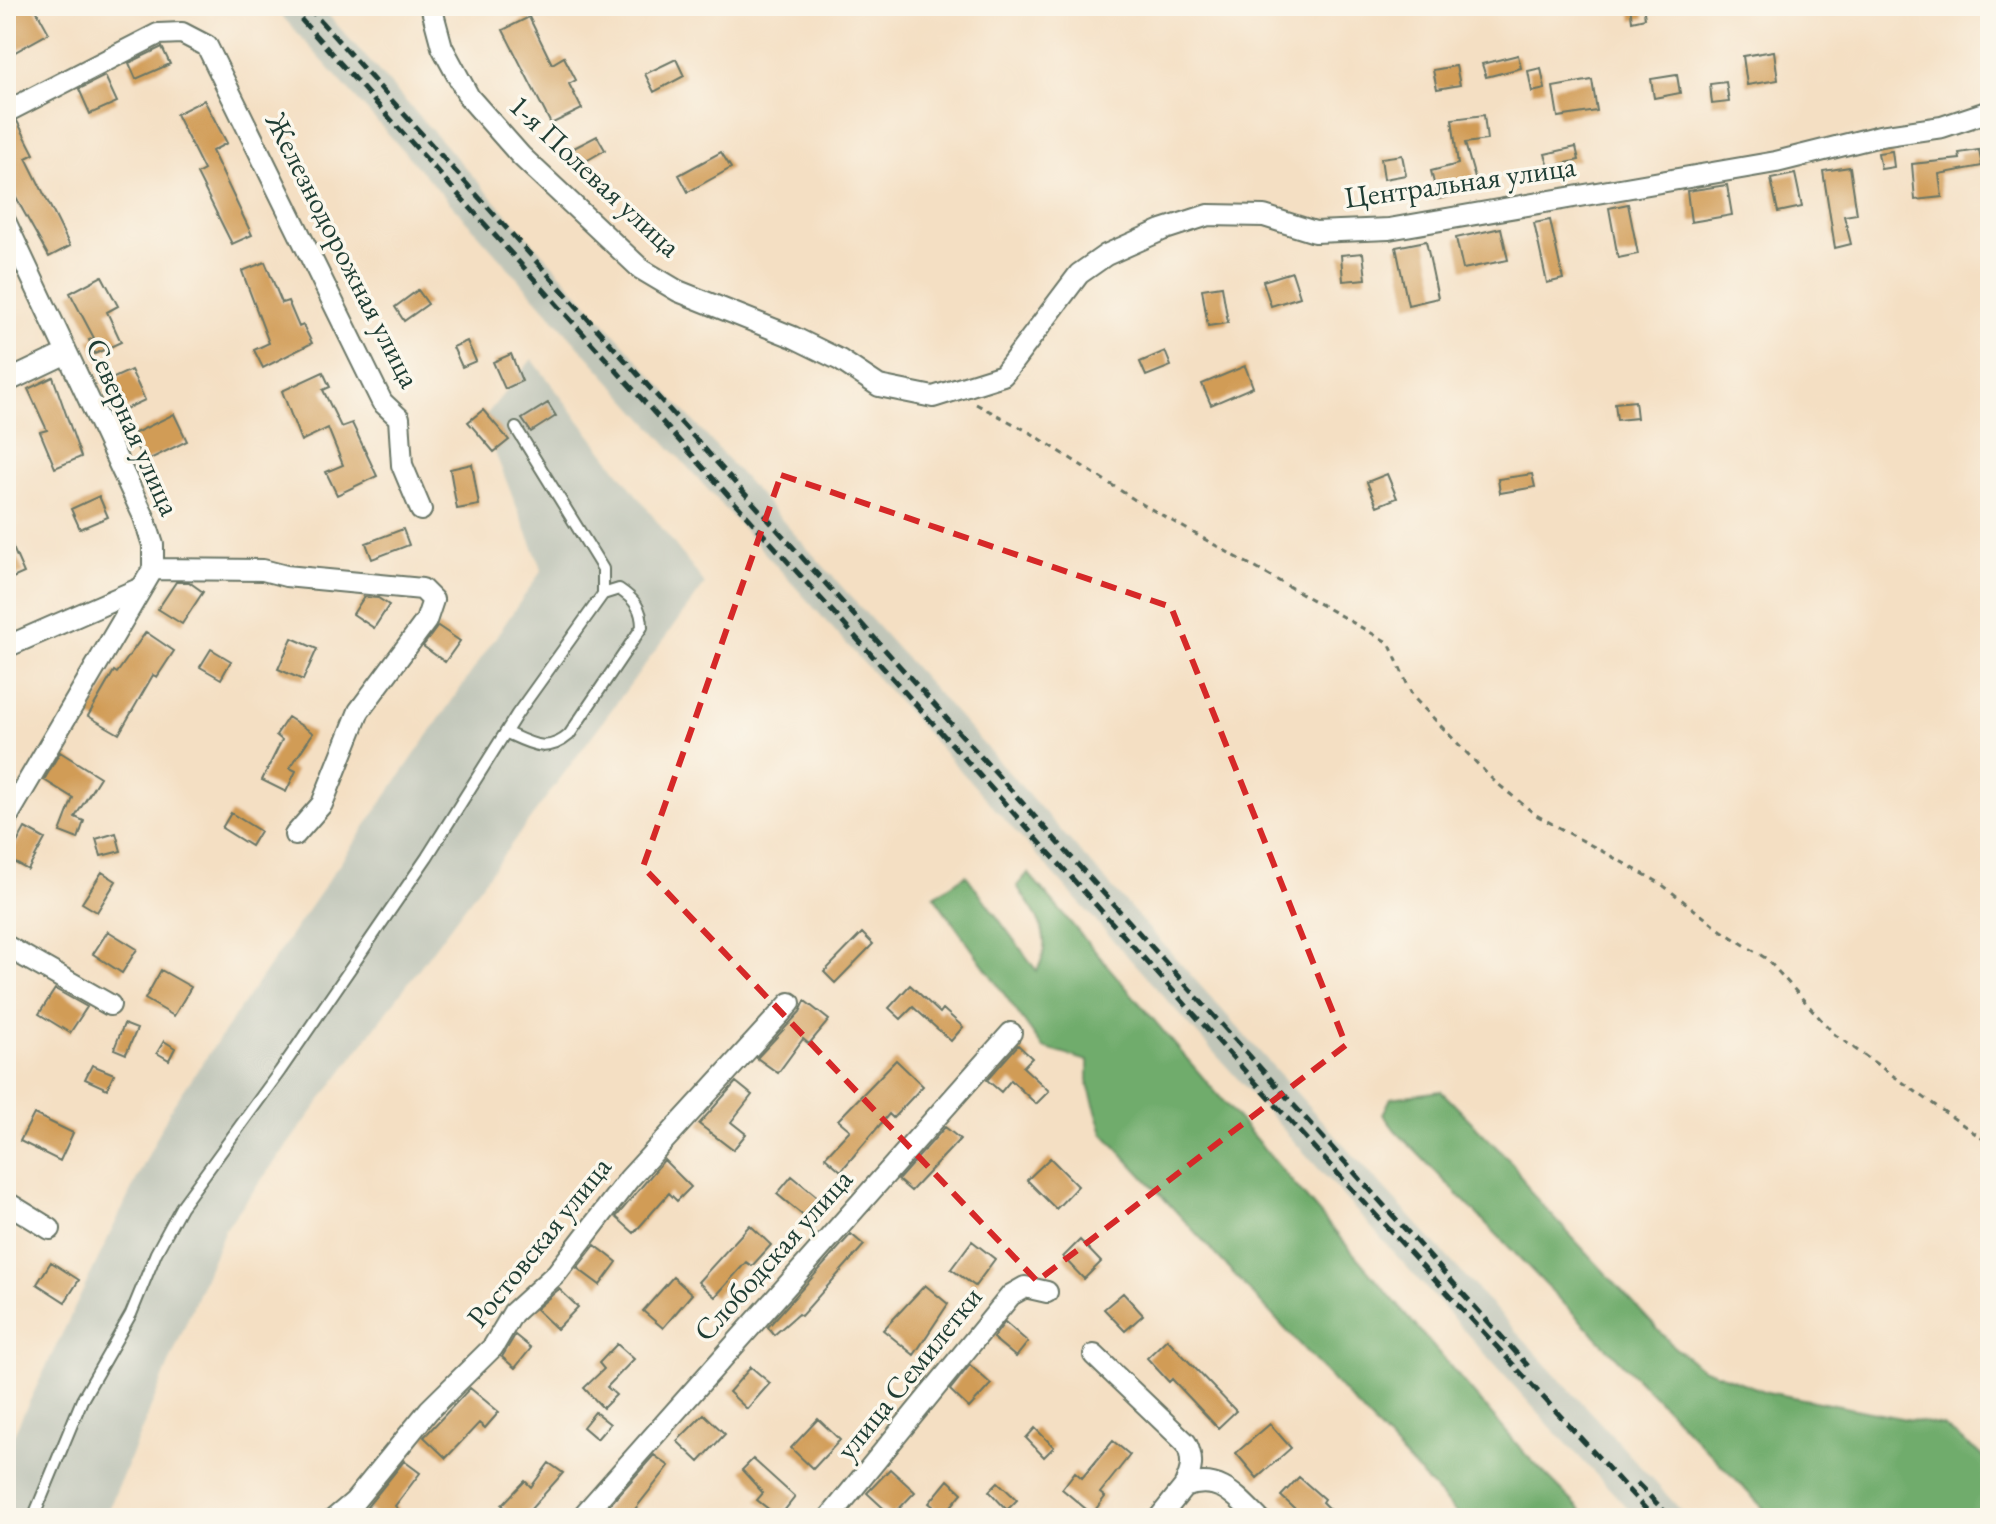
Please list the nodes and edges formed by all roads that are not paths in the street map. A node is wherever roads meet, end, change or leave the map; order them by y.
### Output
1 (431, 6) edge
2 (1990, 111) edge
3 (6, 112) edge
4 (6, 223) edge
5 (67, 353) junction
6 (6, 382) edge
7 (951, 391) joint
8 (516, 428) dead end
9 (421, 510) dead end
10 (153, 569) junction
11 (141, 588) junction
12 (603, 594) junction
13 (6, 647) edge
14 (507, 733) junction
15 (6, 819) edge
16 (295, 835) dead end
17 (6, 946) edge
18 (790, 1003) dead end
19 (110, 1005) dead end
20 (1011, 1033) dead end
21 (6, 1202) edge
22 (50, 1229) dead end
23 (1047, 1292) dead end
24 (1094, 1355) dead end
25 (1184, 1487) junction
26 (33, 1518) edge
27 (335, 1518) edge
28 (581, 1518) edge
29 (829, 1518) edge
30 (1159, 1518) edge
31 (1258, 1518) edge

1 - 7 street, 1-я Полевая улица
2 - 7 street, Центральная улица
3 - 9 street, Железнодорожная улица
4 - 5 street, Северная улица
5 - 6 street
5 - 10 street, Северная улица
8 - 12 lane
10 - 11 street
10 - 16 street
11 - 13 street
11 - 15 street
12 - 14 lane
12 - 14 lane
14 - 26 lane
17 - 19 street
18 - 27 street, Ростовская улица
20 - 28 street, Слободская улица
21 - 22 street
23 - 29 street, улица Семилетки
24 - 25 street
25 - 30 street
25 - 31 street

